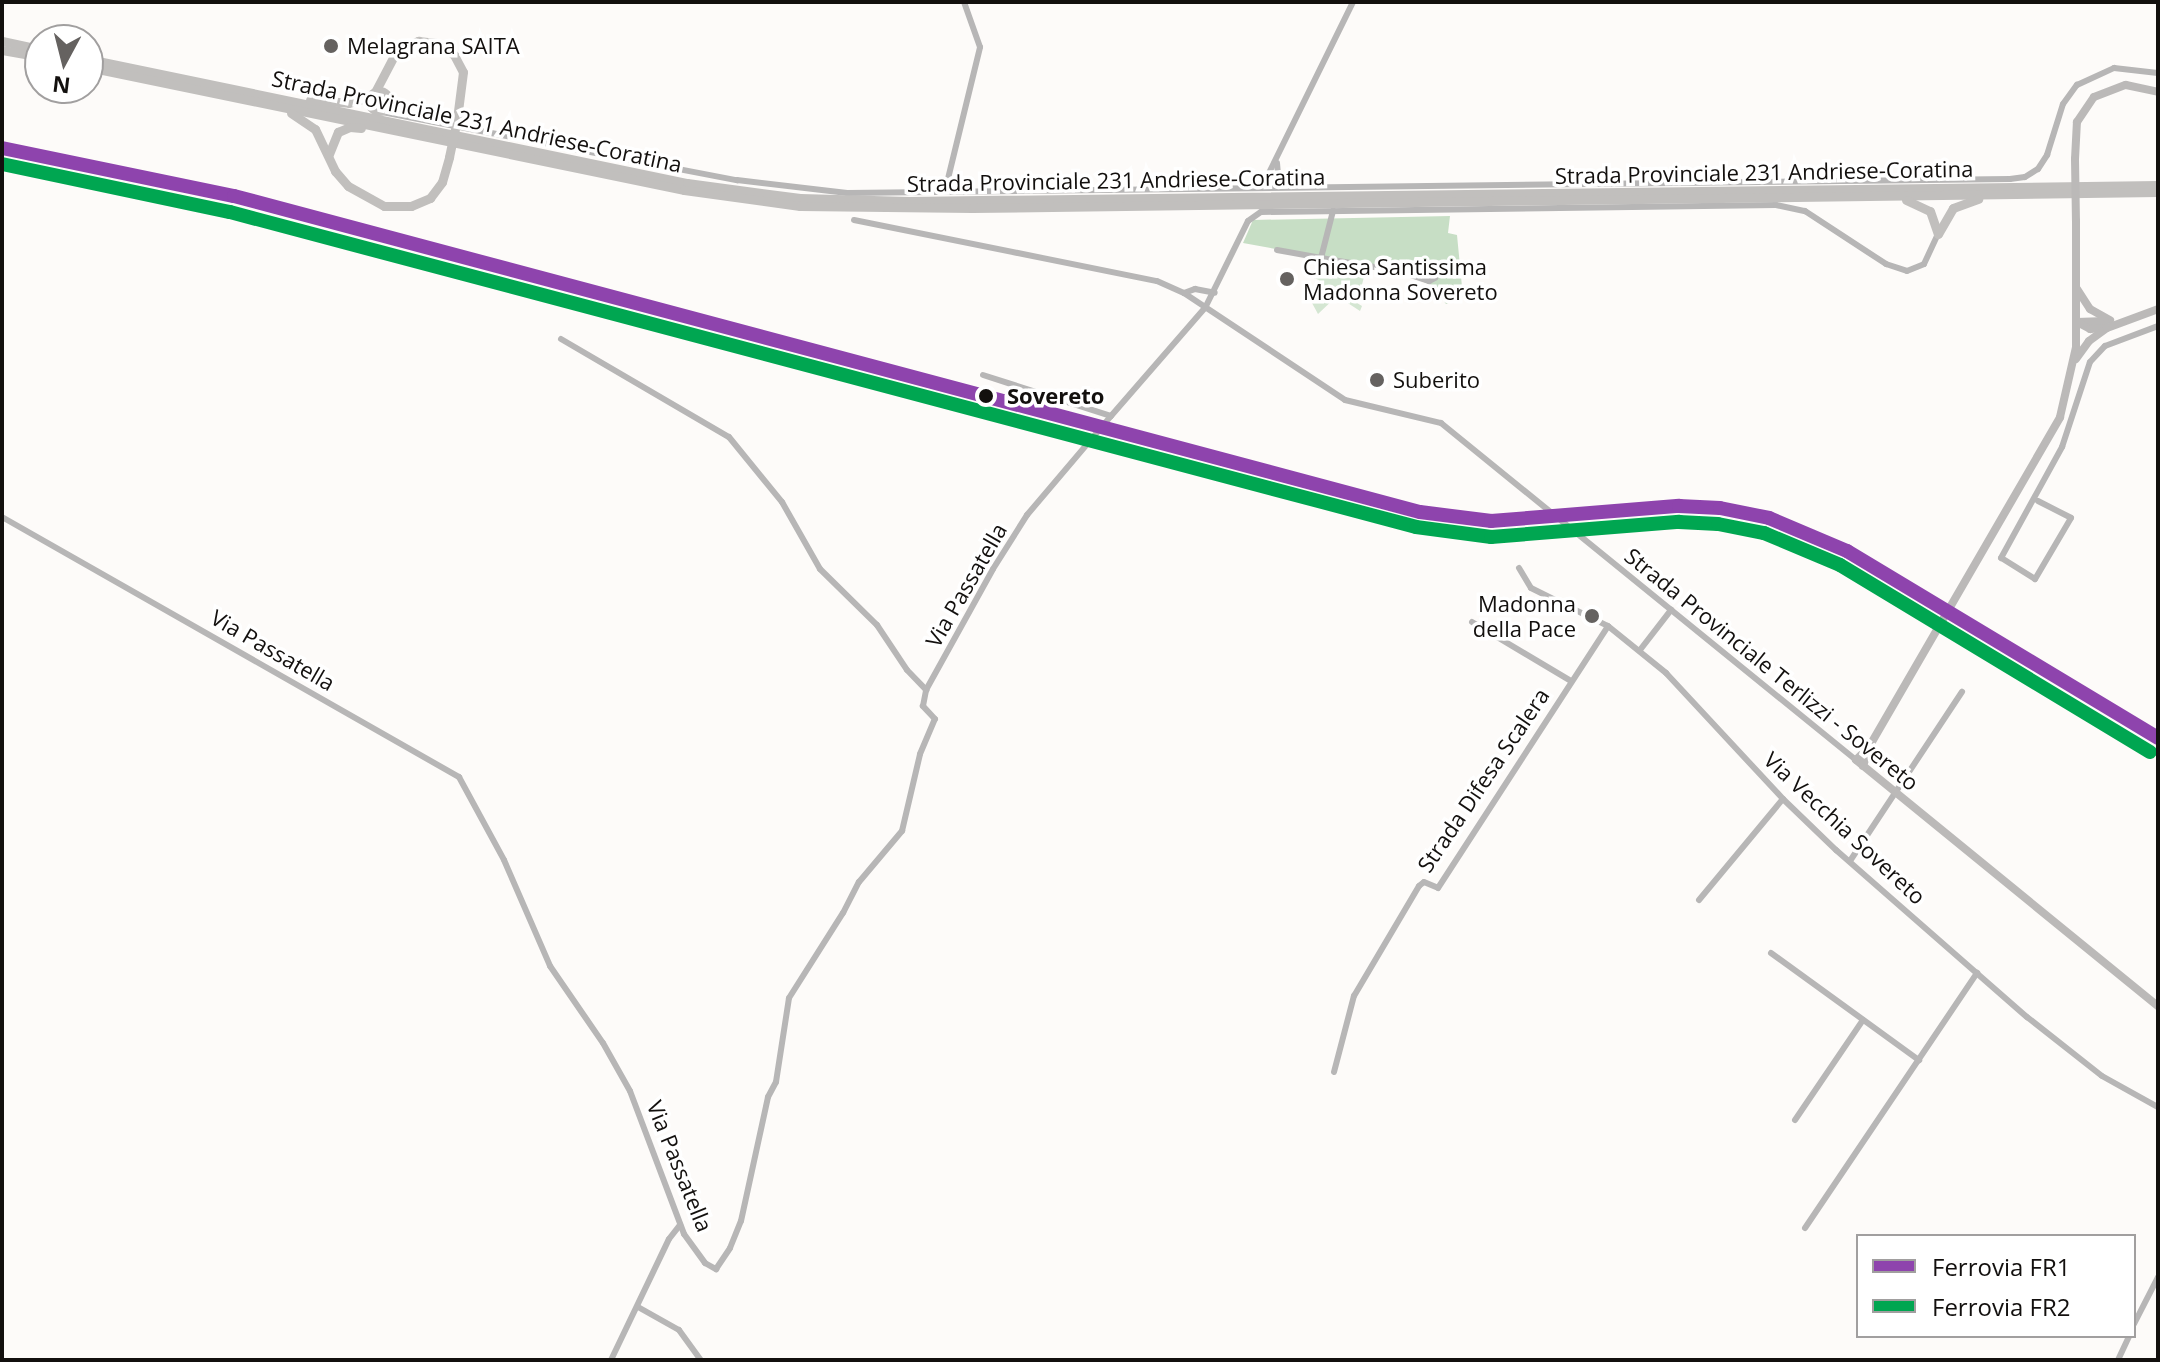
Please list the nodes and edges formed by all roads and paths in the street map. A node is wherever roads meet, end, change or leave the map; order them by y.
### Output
1 (964, 2) edge
2 (1353, 2) edge
3 (2, 41) edge
4 (24, 46) edge
5 (2, 50) edge
6 (24, 54) edge
7 (104, 62) edge
8 (104, 70) edge
9 (386, 71) junction
10 (2158, 73) edge
11 (2158, 92) edge
12 (214, 93) junction
13 (372, 94) junction
14 (261, 95) junction
15 (388, 98) junction
16 (377, 111) junction
17 (412, 118) junction
18 (420, 135) junction
19 (329, 154) junction
20 (1277, 160) junction
21 (2158, 183) edge
22 (1262, 187) junction
23 (1279, 187) junction
24 (2094, 190) junction
25 (945, 191) junction
26 (2026, 194) junction
27 (2158, 194) edge
28 (1831, 196) junction
29 (1333, 211) junction
30 (854, 220) dead end
31 (1938, 234) junction
32 (1277, 250) dead end
33 (1321, 258) junction
34 (1435, 278) dead end
35 (2077, 288) junction
36 (1184, 293) junction
37 (1215, 293) junction
38 (1205, 308) junction
39 (2158, 309) edge
40 (2077, 322) junction
41 (2108, 324) junction
42 (2158, 326) edge
43 (561, 339) dead end
44 (2073, 364) junction
45 (983, 375) dead end
46 (1111, 416) junction
47 (2038, 501) dead end
48 (2, 517) edge
49 (1519, 568) dead end
50 (1671, 610) junction
51 (1472, 622) dead end
52 (1608, 626) junction
53 (1640, 650) junction
54 (1571, 681) junction
55 (926, 690) junction
56 (1962, 692) dead end
57 (1859, 763) junction
58 (1896, 793) junction
59 (1783, 799) junction
60 (1850, 861) junction
61 (1699, 900) dead end
62 (1771, 953) dead end
63 (1977, 973) junction
64 (2158, 1006) edge
65 (1863, 1020) junction
66 (1919, 1060) junction
67 (1334, 1072) dead end
68 (2158, 1107) edge
69 (1795, 1120) dead end
70 (680, 1225) junction
71 (1805, 1228) dead end
72 (2158, 1277) edge
73 (638, 1307) junction
74 (2136, 1320) edge
75 (2128, 1338) edge
76 (611, 1360) edge
77 (701, 1360) edge
78 (2118, 1360) edge

1 - 25 street
2 - 20 street
3 - 4 highway
5 - 6 highway
7 - 14 highway, Strada Provinciale 231 Andriese-Coratina
8 - 12 highway, Strada Provinciale 231 Andriese-Coratina
9 - 13 highway
9 - 15 highway
9 - 19 highway, bridge
10 - 23 street
11 - 35 main road, bridge
12 - 18 highway, Strada Provinciale 231 Andriese-Coratina
12 - 19 highway
13 - 14 highway
13 - 15 highway
13 - 16 highway
14 - 24 highway, Strada Provinciale 231 Andriese-Coratina
15 - 16 highway
15 - 17 street
16 - 17 street
17 - 25 street
18 - 19 highway
18 - 28 highway, Strada Provinciale 231 Andriese-Coratina
20 - 22 street
20 - 23 street
21 - 24 highway, Strada Provinciale 231 Andriese-Coratina
22 - 23 street
22 - 25 street
24 - 26 highway, Strada Provinciale 231 Andriese-Coratina
24 - 27 highway
26 - 28 highway, Strada Provinciale 231 Andriese-Coratina
26 - 31 highway
28 - 31 highway
29 - 31 street
29 - 33 street
29 - 37 street, Via Passatella
30 - 36 street
32 - 33 street
33 - 34 street
35 - 40 main road
35 - 41 main road
36 - 37 street
36 - 38 street, Strada Provinciale Terlizzi - Sovereto
37 - 38 street, Via Passatella
38 - 46 street, Via Passatella
38 - 50 street, Strada Provinciale Terlizzi - Sovereto
39 - 41 main road
40 - 41 main road
40 - 44 main road
41 - 44 main road
42 - 47 street
43 - 55 street
44 - 57 main road
45 - 46 street
46 - 55 street, Via Passatella
48 - 70 street, Via Passatella
49 - 52 street, Via Vecchia Sovereto
50 - 53 street
50 - 57 street, Strada Provinciale Terlizzi - Sovereto
51 - 54 street
52 - 53 street, Via Vecchia Sovereto
52 - 54 street, Strada Difesa Scalera
53 - 59 street, Via Vecchia Sovereto
54 - 67 street, Strada Difesa Scalera
55 - 70 street, Via Passatella
56 - 58 street
57 - 58 main road, Strada Provinciale Terlizzi - Sovereto
58 - 60 street
58 - 64 main road, Strada Provinciale Terlizzi - Sovereto
59 - 60 street, Via Vecchia Sovereto
59 - 61 street
60 - 63 street, Via Vecchia Sovereto
62 - 65 street
63 - 66 street
63 - 68 street, Via Vecchia Sovereto
65 - 66 street
65 - 69 street
66 - 71 street
70 - 73 street
72 - 74 street
73 - 76 street
73 - 77 street
75 - 78 street

